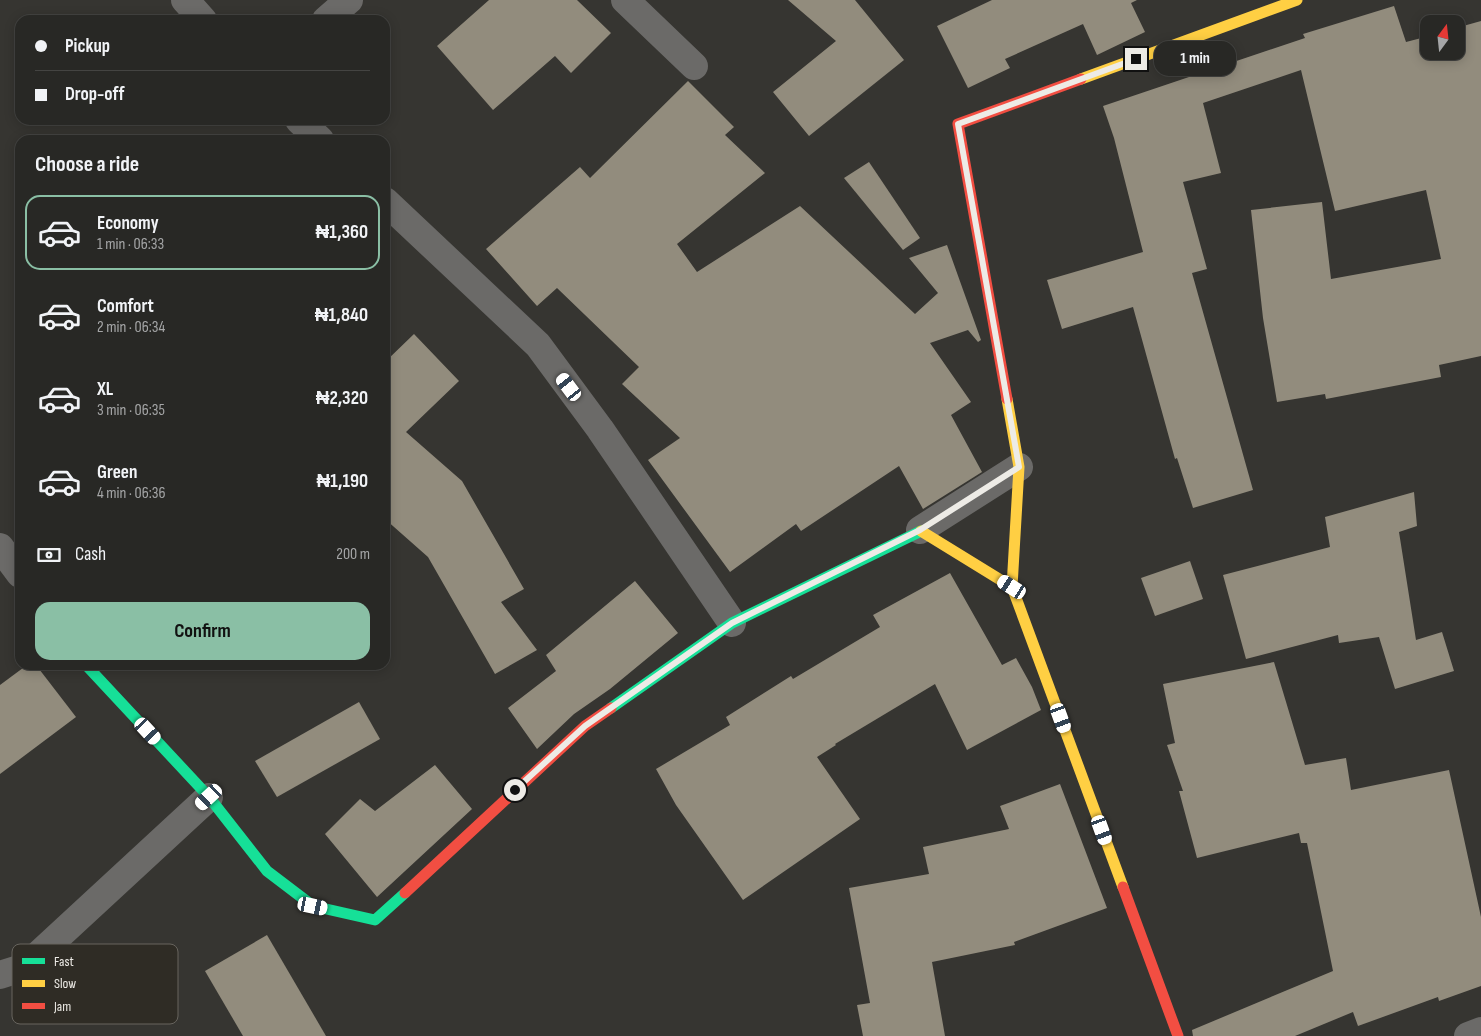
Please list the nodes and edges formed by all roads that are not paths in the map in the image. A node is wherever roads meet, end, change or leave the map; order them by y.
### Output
1 (185, 0) edge
2 (349, 0) edge
3 (625, 0) edge
4 (1297, 0) edge
5 (198, 15) edge
6 (332, 15) edge
7 (694, 66) dead end
8 (304, 125) edge
9 (315, 135) edge
10 (390, 206) edge
11 (1019, 467) junction
12 (920, 530) junction
13 (0, 547) edge
14 (15, 567) edge
15 (1012, 587) junction
16 (732, 623) junction
17 (91, 670) edge
18 (209, 797) junction
19 (50, 944) edge
20 (12, 971) edge
21 (0, 975) edge
22 (1481, 1031) edge
23 (1178, 1036) edge
24 (1468, 1036) edge

1 - 5 street
2 - 6 street
3 - 7 street
4 - 11 street
8 - 9 street
10 - 16 street
11 - 12 street
11 - 15 street
12 - 15 street
12 - 16 street
13 - 14 street
15 - 23 street
16 - 18 street
17 - 18 street
18 - 19 street
20 - 21 street
22 - 24 street

